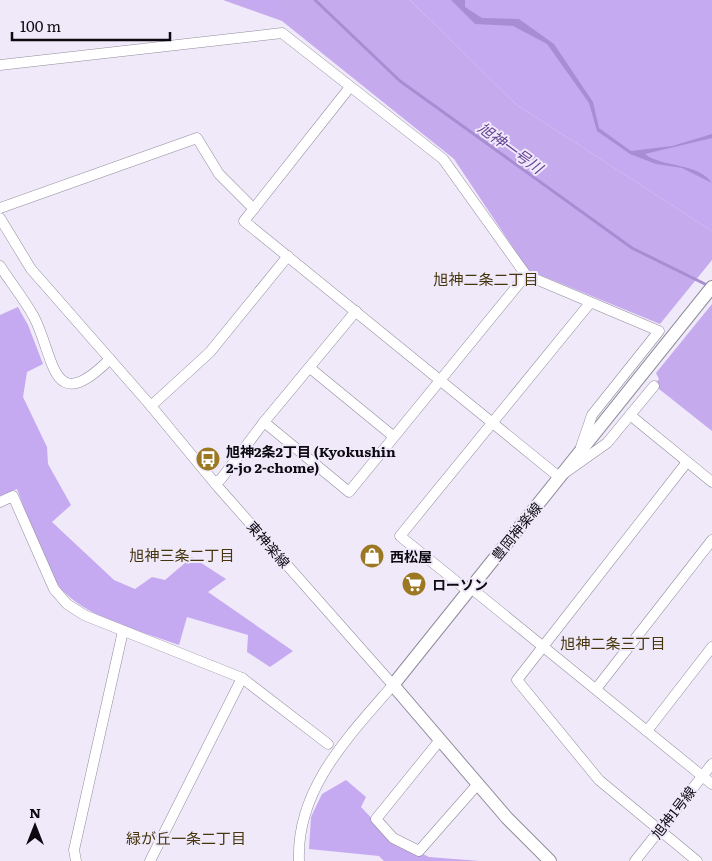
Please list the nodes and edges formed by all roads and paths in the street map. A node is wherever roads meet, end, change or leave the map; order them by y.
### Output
1 (0, 65) edge
2 (350, 87) junction
3 (0, 208) edge
4 (254, 209) junction
5 (0, 218) edge
6 (288, 256) junction
7 (0, 266) edge
8 (526, 275) junction
9 (712, 287) edge
10 (590, 303) junction
11 (356, 312) junction
12 (110, 359) junction
13 (310, 368) junction
14 (439, 381) junction
15 (654, 386) dead end
16 (151, 406) junction
17 (630, 415) junction
18 (264, 422) junction
19 (493, 422) junction
20 (393, 436) junction
21 (580, 450) junction
22 (687, 462) junction
23 (559, 477) junction
24 (712, 482) edge
25 (215, 483) junction
26 (0, 502) edge
27 (712, 540) edge
28 (469, 589) junction
29 (123, 631) junction
30 (543, 646) junction
31 (712, 647) edge
32 (242, 678) junction
33 (393, 685) junction
34 (596, 689) junction
35 (647, 730) junction
36 (440, 740) junction
37 (328, 744) dead end
38 (712, 764) edge
39 (702, 776) junction
40 (712, 784) edge
41 (477, 785) junction
42 (659, 830) junction
43 (76, 861) edge
44 (150, 861) edge
45 (299, 861) edge
46 (550, 861) edge
47 (635, 861) edge
48 (697, 861) edge

1 - 2 street
2 - 4 street
2 - 8 street
3 - 4 street
4 - 6 street
5 - 12 street, 東神楽線
6 - 11 street
6 - 16 street
7 - 12 street
8 - 10 street
8 - 14 street
9 - 21 main road, 豊岡神楽線
10 - 19 street
10 - 21 street
11 - 13 street
11 - 14 street
12 - 16 street, 東神楽線
13 - 18 street
13 - 20 street
14 - 19 street
14 - 20 street
15 - 17 street
16 - 25 street, 東神楽線
17 - 22 street
17 - 23 street
18 - 20 street
18 - 25 street
19 - 23 street
19 - 28 street
21 - 23 main road, 豊岡神楽線
22 - 24 street
22 - 30 street
23 - 28 main road, 豊岡神楽線
25 - 33 street, 東神楽線
26 - 29 street
27 - 34 street
28 - 30 street
28 - 33 main road, 豊岡神楽線
29 - 32 street
29 - 43 street
30 - 34 street
30 - 42 street
31 - 35 street
32 - 37 street
32 - 44 street
33 - 36 main road, 東神楽線
33 - 45 street, 豊岡神楽線
34 - 35 street
35 - 39 street
36 - 41 main road, 東神楽線
36 - 41 street
38 - 39 street, 旭神1号線
39 - 40 street
39 - 42 street, 旭神1号線
41 - 46 main road, 東神楽線
42 - 47 street, 旭神1号線
42 - 48 street

